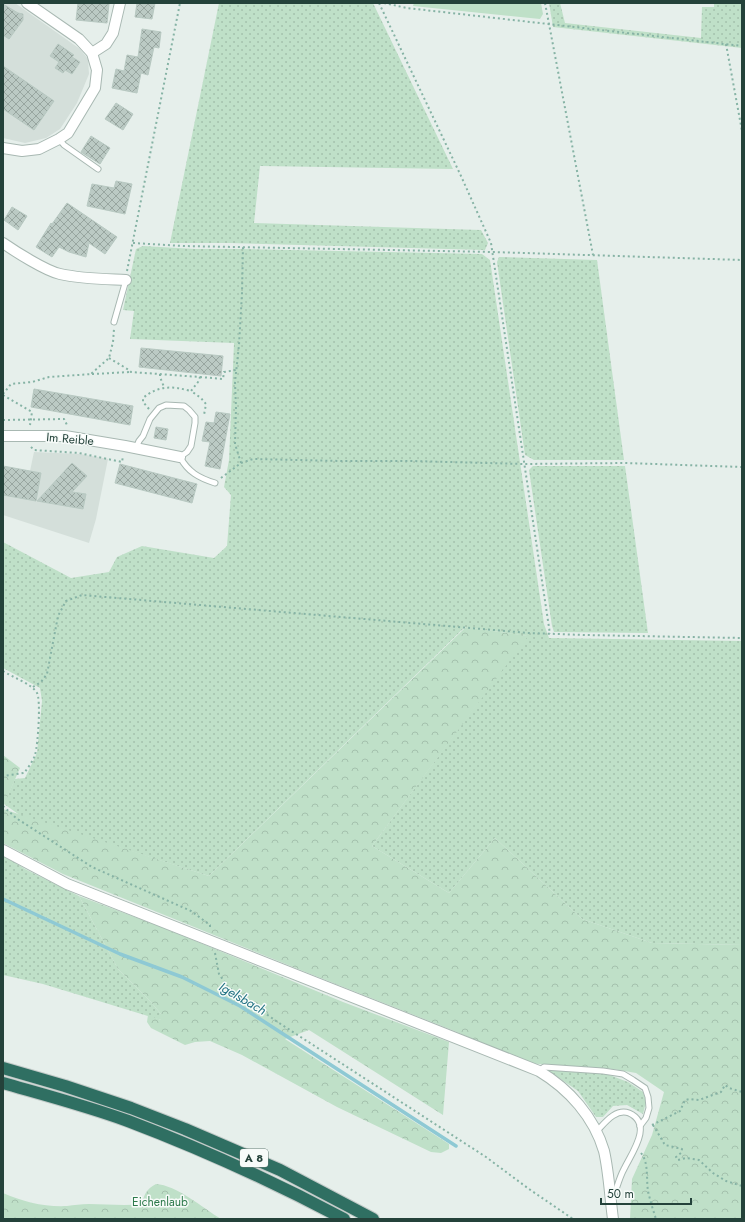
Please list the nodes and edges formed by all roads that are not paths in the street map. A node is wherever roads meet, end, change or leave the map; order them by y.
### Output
1 (27, 3) edge
2 (120, 3) edge
3 (92, 53) junction
4 (58, 139) junction
5 (4, 150) edge
6 (98, 169) dead end
7 (3, 243) edge
8 (126, 280) joint
9 (114, 322) road end
10 (3, 436) edge
11 (136, 448) junction
12 (180, 457) junction
13 (215, 484) road end
14 (3, 850) edge
15 (3, 1068) edge
16 (539, 1071) junction
17 (3, 1083) edge
18 (640, 1126) junction
19 (596, 1132) junction
20 (611, 1204) junction
21 (344, 1219) edge
22 (373, 1219) edge
23 (613, 1219) edge

1 - 3 street
2 - 3 street
3 - 4 street
4 - 5 street
4 - 6 lane
7 - 8 street
8 - 9 lane
10 - 11 street, Im Reible
11 - 12 street, Im Reible
11 - 12 lane
12 - 13 lane
14 - 16 street
15 - 22 highway, A 8
16 - 18 lane
16 - 19 street
17 - 21 highway, A 8
18 - 19 lane
18 - 20 lane
19 - 20 street
20 - 23 street

